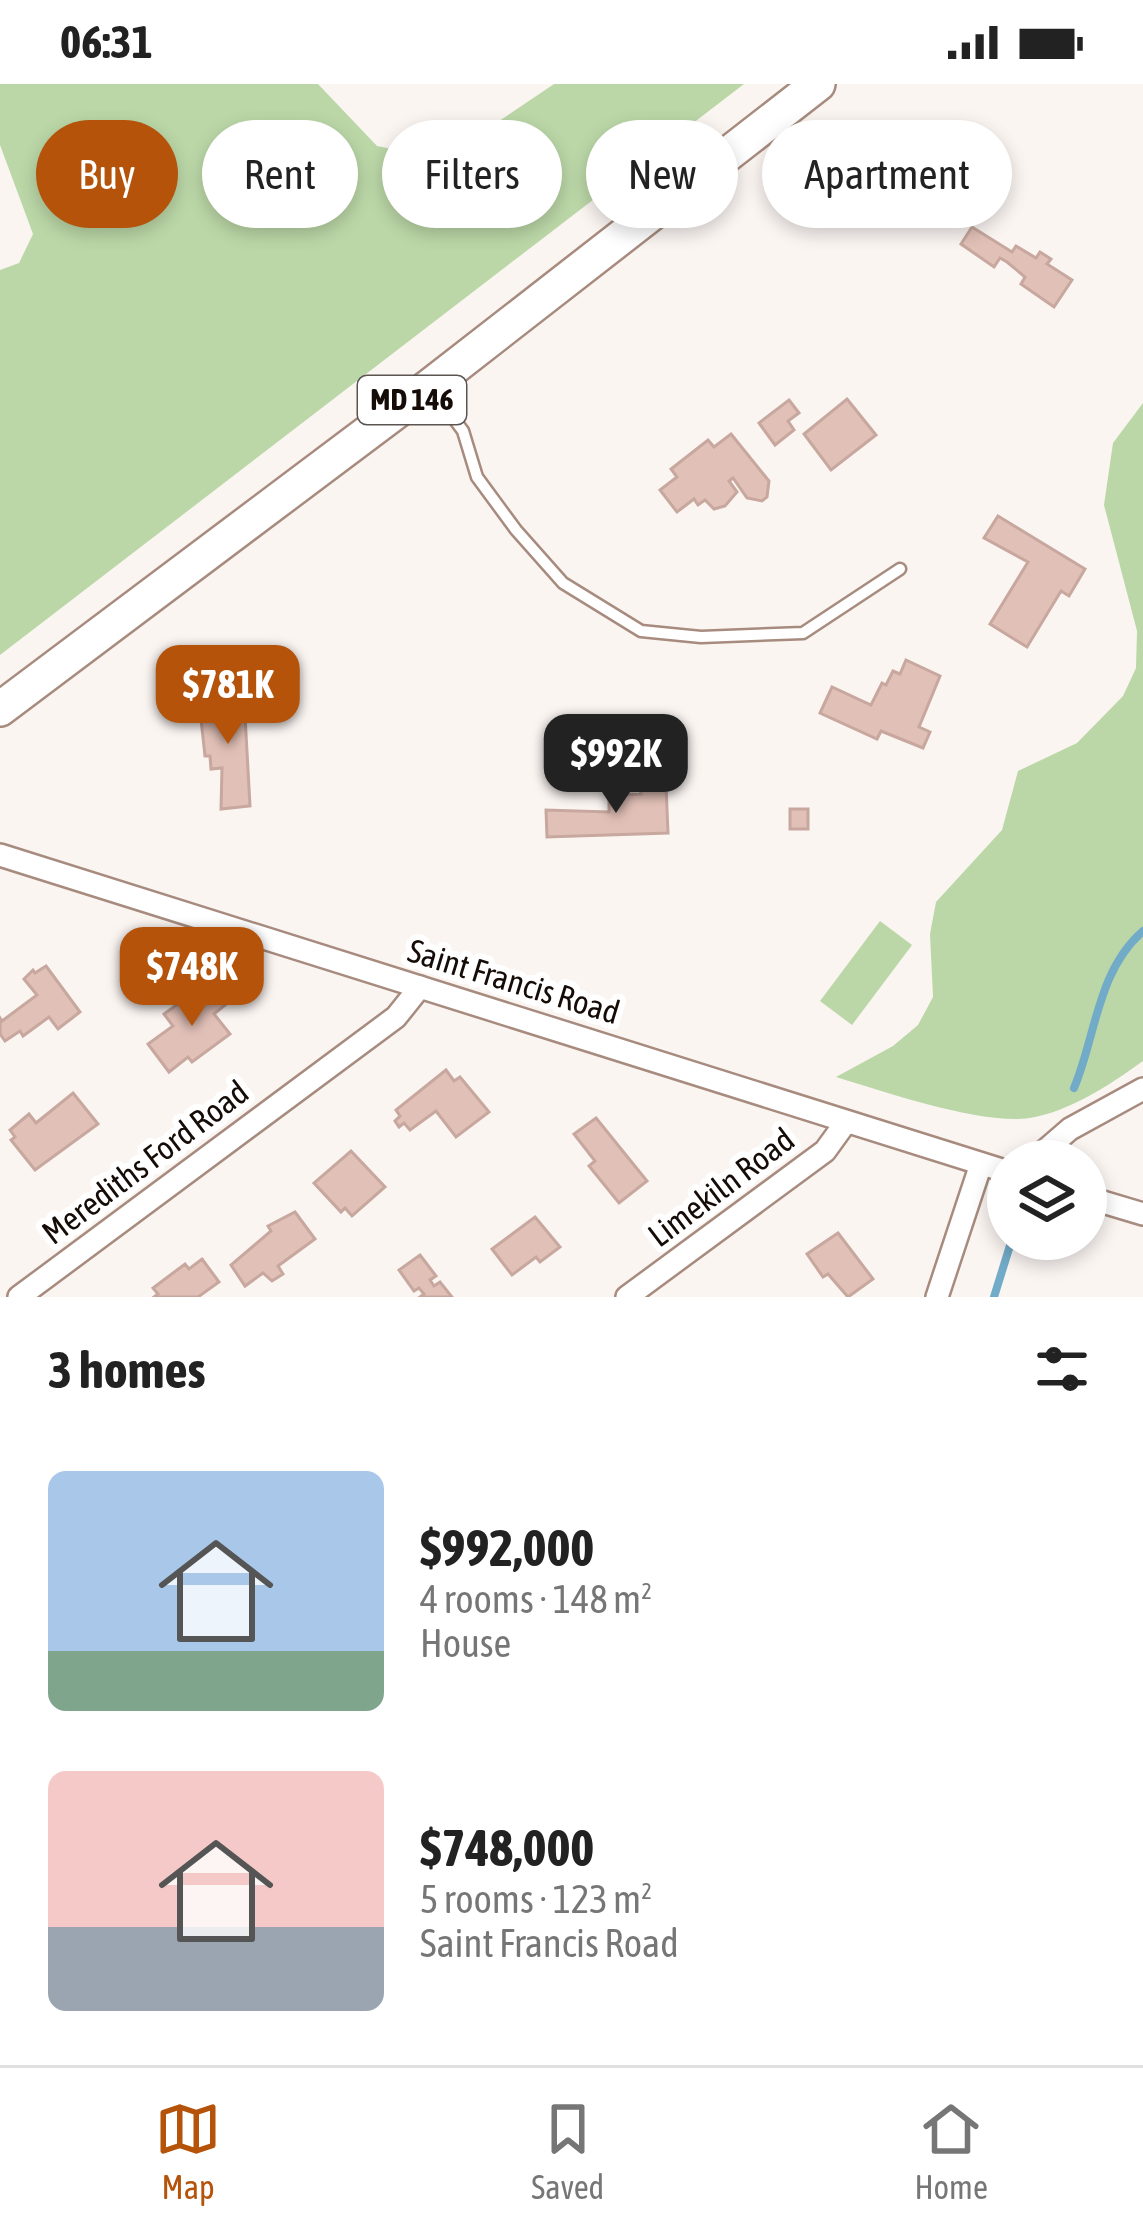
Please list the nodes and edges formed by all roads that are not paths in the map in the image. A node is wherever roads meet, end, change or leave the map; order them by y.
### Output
1 (818, 84) edge
2 (430, 386) junction
3 (900, 569) dead end
4 (0, 709) edge
5 (0, 855) edge
6 (420, 987) junction
7 (1143, 1089) edge
8 (846, 1122) junction
9 (1057, 1140) edge
10 (981, 1164) junction
11 (987, 1166) edge
12 (1107, 1203) edge
13 (1143, 1214) edge
14 (19, 1297) edge
15 (627, 1297) edge
16 (937, 1297) edge

1 - 2 main road, MD 146
2 - 3 lane
2 - 4 main road, MD 146
5 - 6 street, Saint Francis Road
6 - 8 street, Saint Francis Road
6 - 14 street, Merediths Ford Road
7 - 9 street
8 - 10 street, Saint Francis Road
8 - 15 street, Limekiln Road
10 - 11 street, Saint Francis Road
10 - 16 street
12 - 13 street

